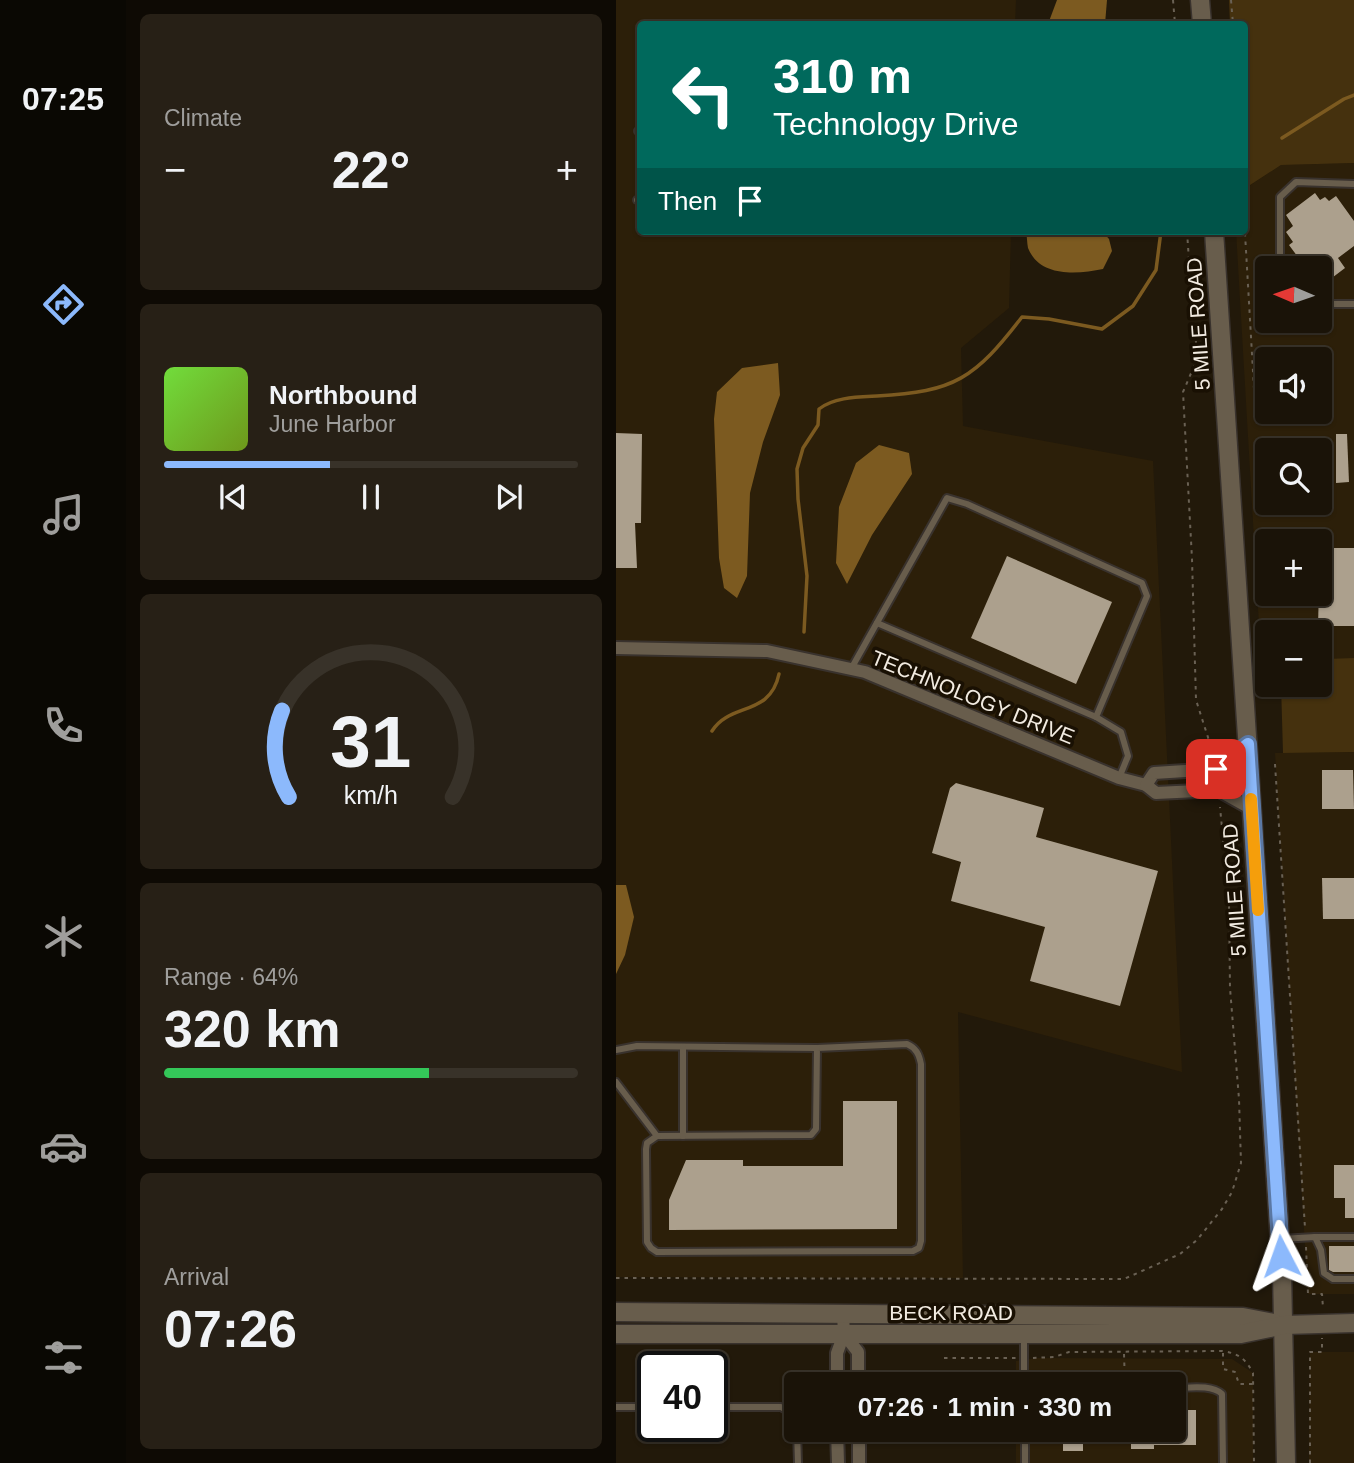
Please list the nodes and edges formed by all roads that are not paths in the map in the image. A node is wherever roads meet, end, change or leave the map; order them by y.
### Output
1 (1200, 0) edge
2 (1202, 21) edge
3 (1354, 184) edge
4 (1214, 235) edge
5 (1280, 256) edge
6 (1332, 304) edge
7 (1354, 304) edge
8 (877, 623) junction
9 (616, 648) edge
10 (851, 669) junction
11 (1096, 717) junction
12 (1248, 744) junction
13 (1119, 778) junction
14 (1146, 785) junction
15 (1252, 808) junction
16 (683, 1046) junction
17 (817, 1048) junction
18 (616, 1050) edge
19 (616, 1082) edge
20 (657, 1136) junction
21 (683, 1136) junction
22 (1315, 1237) junction
23 (1354, 1237) edge
24 (1280, 1239) junction
25 (1354, 1279) edge
26 (616, 1312) edge
27 (844, 1314) junction
28 (1354, 1324) edge
29 (1284, 1325) junction
30 (616, 1334) edge
31 (844, 1334) junction
32 (1024, 1335) junction
33 (837, 1372) edge
34 (858, 1372) edge
35 (1024, 1372) edge
36 (1186, 1388) edge
37 (616, 1406) edge
38 (637, 1407) edge
39 (728, 1407) edge
40 (784, 1410) edge
41 (797, 1442) edge
42 (837, 1442) edge
43 (859, 1442) edge
44 (1025, 1442) edge
45 (798, 1463) edge
46 (838, 1463) edge
47 (859, 1463) edge
48 (1025, 1463) edge
49 (1223, 1463) edge
50 (1286, 1463) edge

1 - 2 main road
3 - 5 lane
4 - 12 main road, 5 MILE ROAD
6 - 7 lane
8 - 10 lane
8 - 11 lane
8 - 11 lane
9 - 10 street, TECHNOLOGY DRIVE
10 - 13 street, TECHNOLOGY DRIVE
11 - 13 lane
12 - 14 street
12 - 15 main road, 5 MILE ROAD
13 - 14 street, TECHNOLOGY DRIVE
14 - 15 street, TECHNOLOGY DRIVE
15 - 24 main road, 5 MILE ROAD
16 - 17 lane
16 - 18 lane
16 - 21 lane
17 - 20 lane
17 - 21 lane
19 - 20 lane
20 - 21 lane
22 - 23 lane
22 - 24 lane
22 - 25 lane
24 - 29 main road, 5 MILE ROAD
26 - 27 main road, BECK ROAD
27 - 29 main road, BECK ROAD
27 - 31 street
28 - 29 main road, BECK ROAD
29 - 32 main road, BECK ROAD
29 - 50 main road, 5 MILE ROAD
30 - 31 main road, BECK ROAD
31 - 32 main road, BECK ROAD
31 - 33 street
31 - 34 street
32 - 35 lane
36 - 49 lane
37 - 38 lane
39 - 40 lane
41 - 45 lane
42 - 46 street
43 - 47 street
44 - 48 lane

